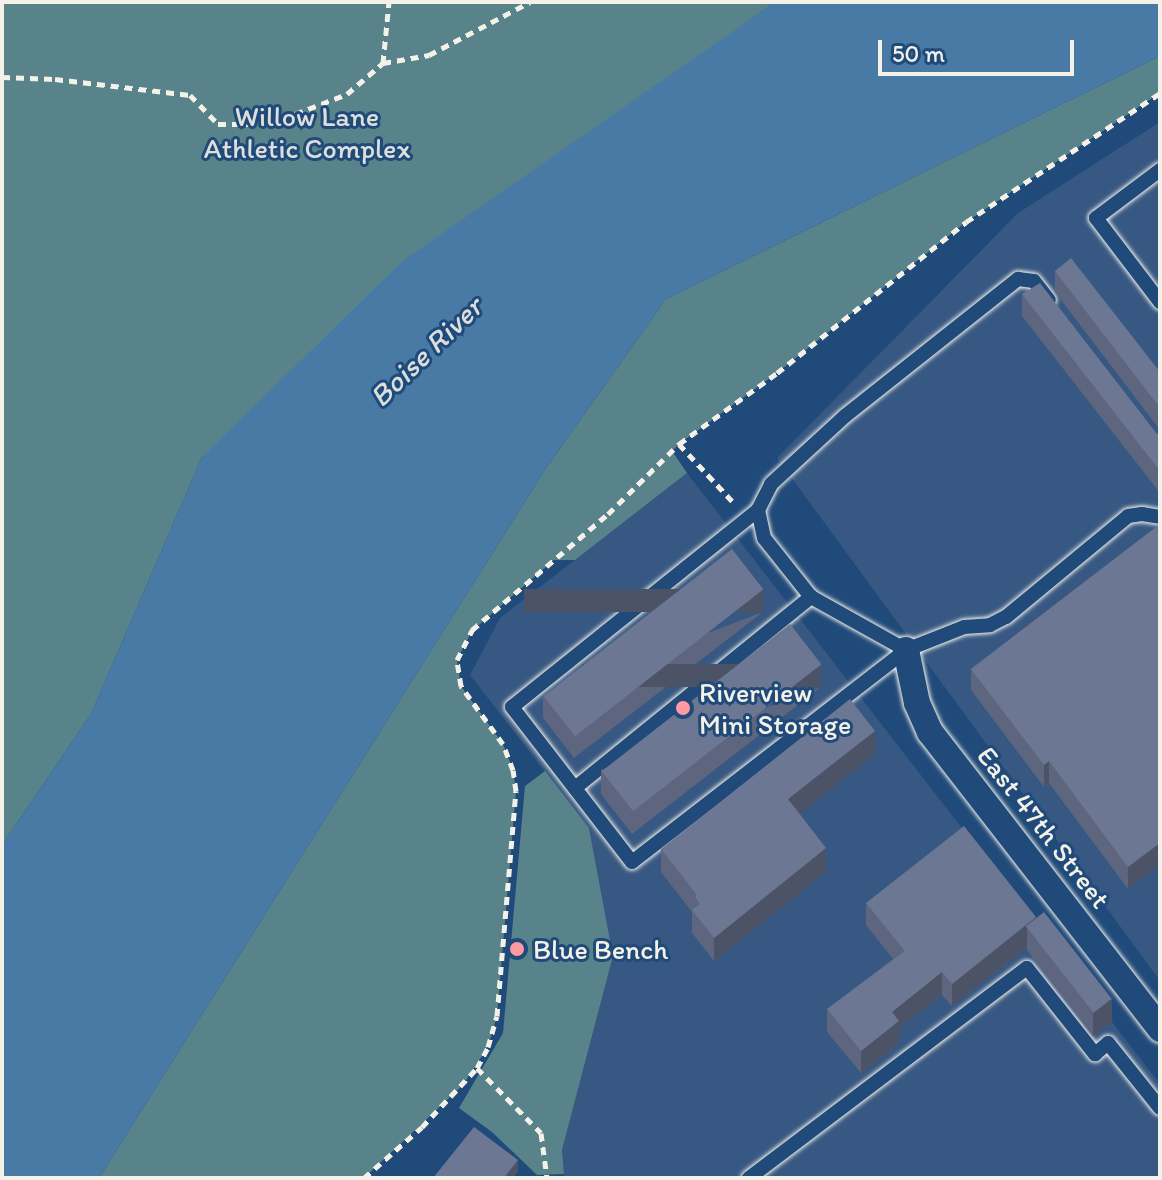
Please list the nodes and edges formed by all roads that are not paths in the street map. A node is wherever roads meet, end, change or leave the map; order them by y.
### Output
1 (1160, 170) edge
2 (1160, 302) edge
3 (1054, 307) edge
4 (758, 510) junction
5 (1160, 517) edge
6 (811, 597) junction
7 (906, 650) junction
8 (575, 788) junction
9 (1160, 1029) edge
10 (1160, 1108) edge
11 (749, 1178) edge

1 - 2 lane
3 - 4 lane
4 - 6 lane
4 - 8 lane
5 - 7 lane
6 - 7 lane
6 - 8 lane
7 - 8 lane
7 - 9 street, East 47th Street
10 - 11 lane

